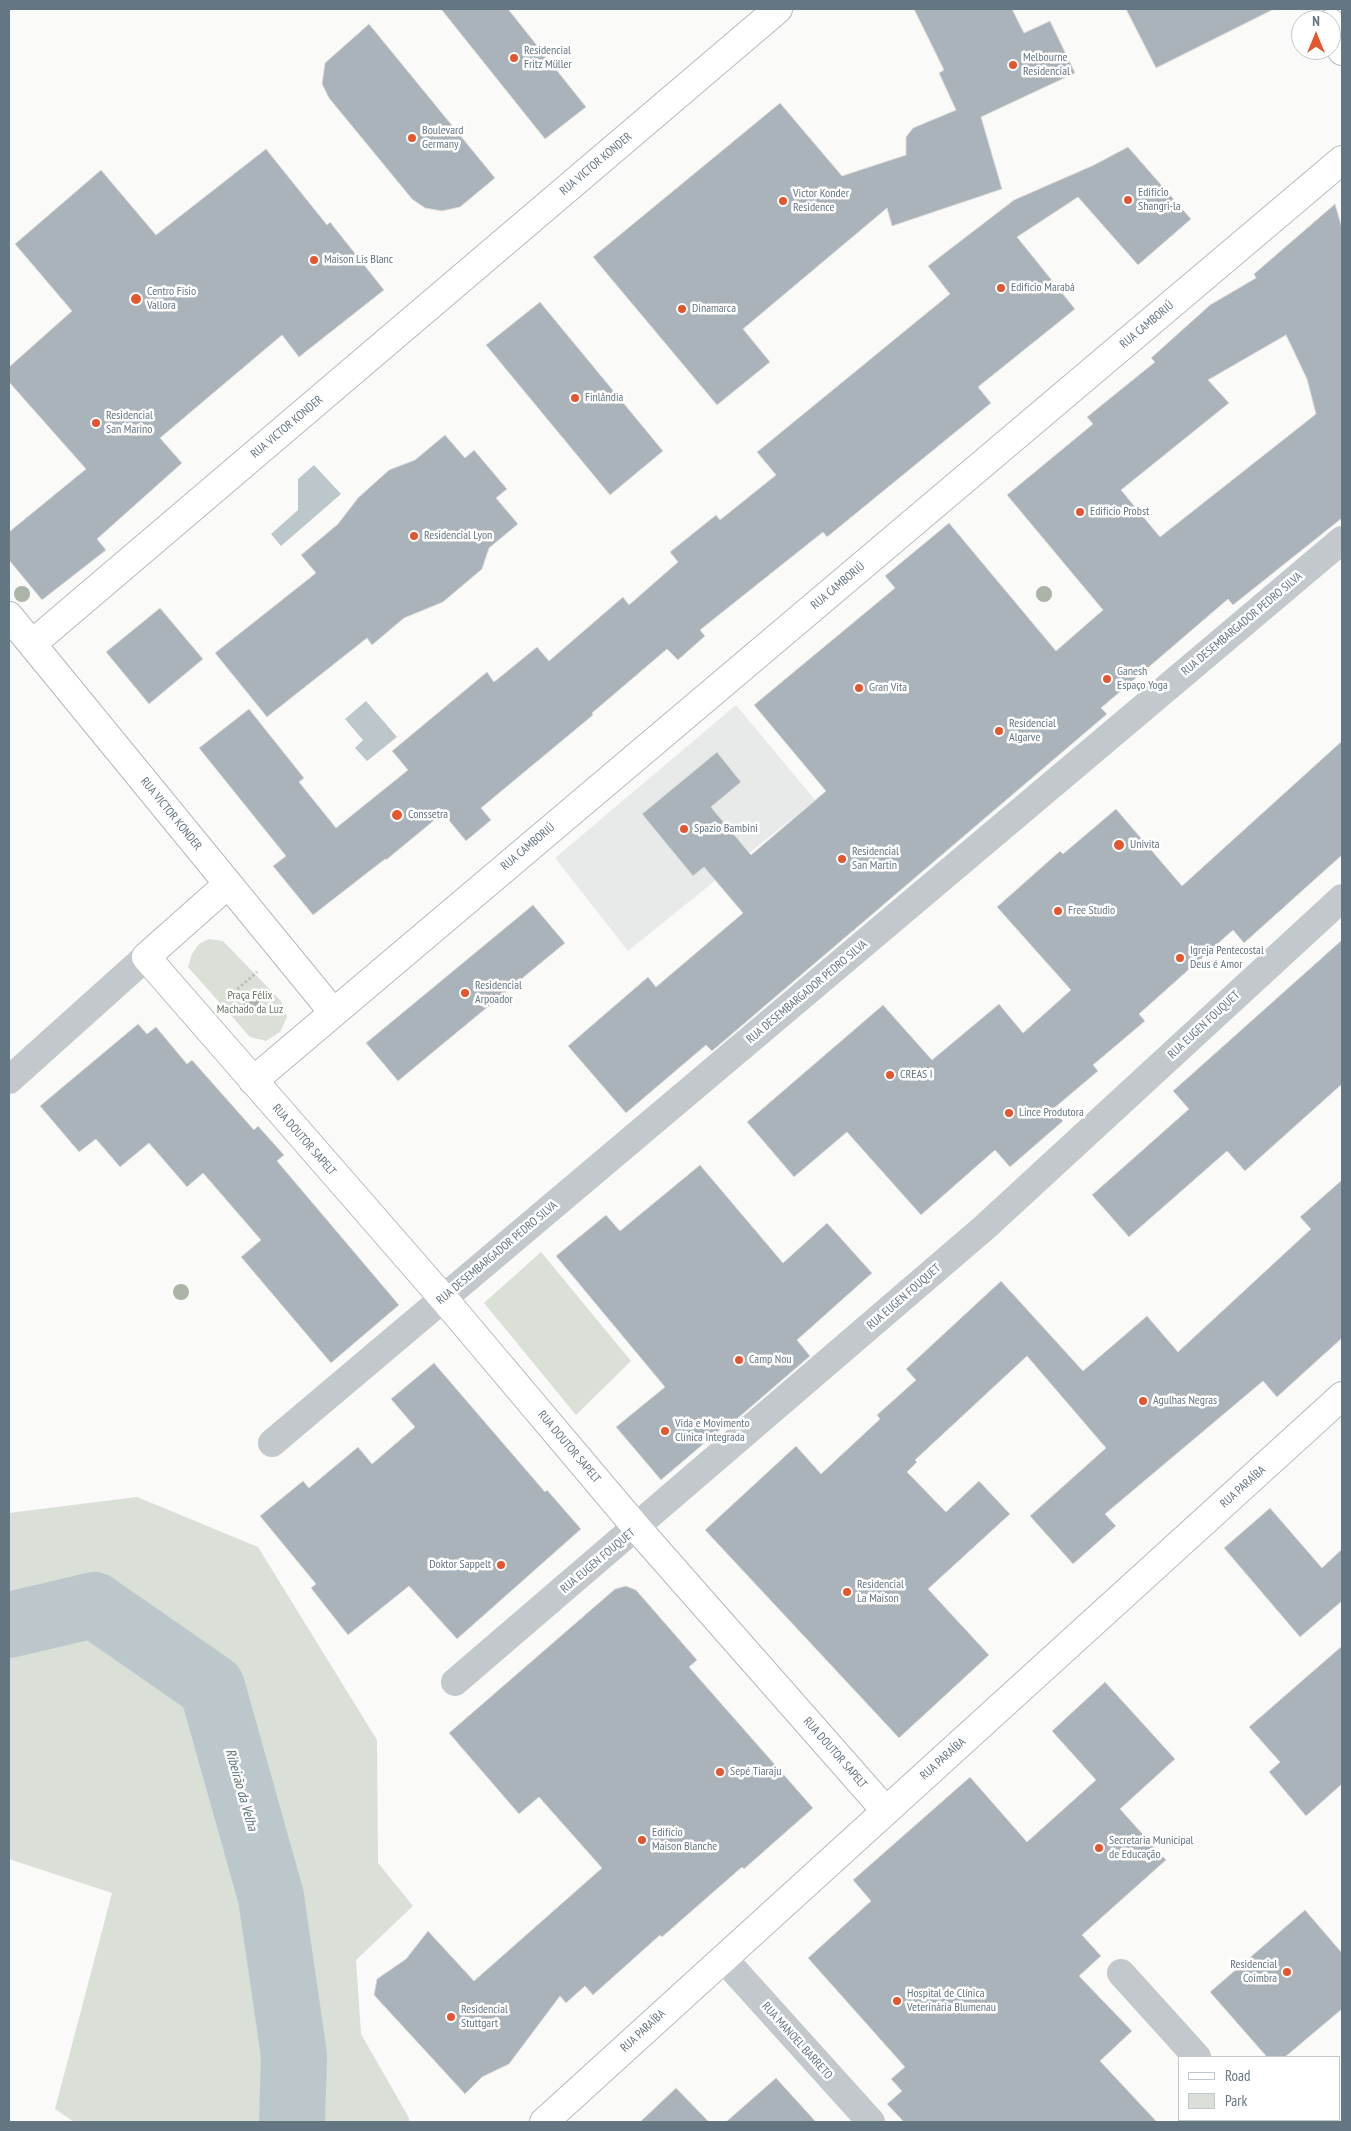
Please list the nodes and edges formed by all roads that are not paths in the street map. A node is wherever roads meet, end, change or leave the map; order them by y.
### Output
1 (778, 9) edge
2 (1342, 160) edge
3 (1342, 540) edge
4 (9, 616) edge
5 (32, 644) junction
6 (227, 884) junction
7 (1342, 898) edge
8 (146, 957) junction
9 (333, 1012) junction
10 (9, 1080) edge
11 (253, 1081) junction
12 (443, 1298) junction
13 (1342, 1396) edge
14 (272, 1443) dead end
15 (637, 1528) junction
16 (455, 1682) dead end
17 (886, 1811) junction
18 (724, 1959) junction
19 (1121, 1973) dead end
20 (1196, 2056) edge
21 (544, 2122) edge
22 (871, 2122) edge

1 - 5 street, RUA VICTOR KONDER
2 - 9 street, RUA CAMBORIÚ
3 - 12 street, RUA DESEMBARGADOR PEDRO SILVA
4 - 5 street
5 - 6 street, RUA VICTOR KONDER
6 - 8 street
6 - 9 street, RUA VICTOR KONDER
7 - 15 street, RUA EUGEN FOUQUET
8 - 10 street
8 - 11 street, RUA DOUTOR SAPELT
9 - 11 street, RUA CAMBORIÚ
11 - 12 street, RUA DOUTOR SAPELT
12 - 14 street, RUA DESEMBARGADOR PEDRO SILVA
12 - 15 street, RUA DOUTOR SAPELT
13 - 17 street, RUA PARAÍBA
15 - 16 street, RUA EUGEN FOUQUET
15 - 17 street, RUA DOUTOR SAPELT
17 - 18 street, RUA PARAÍBA
18 - 21 street, RUA PARAÍBA
18 - 22 street, RUA MANOEL BARRETO
19 - 20 street

